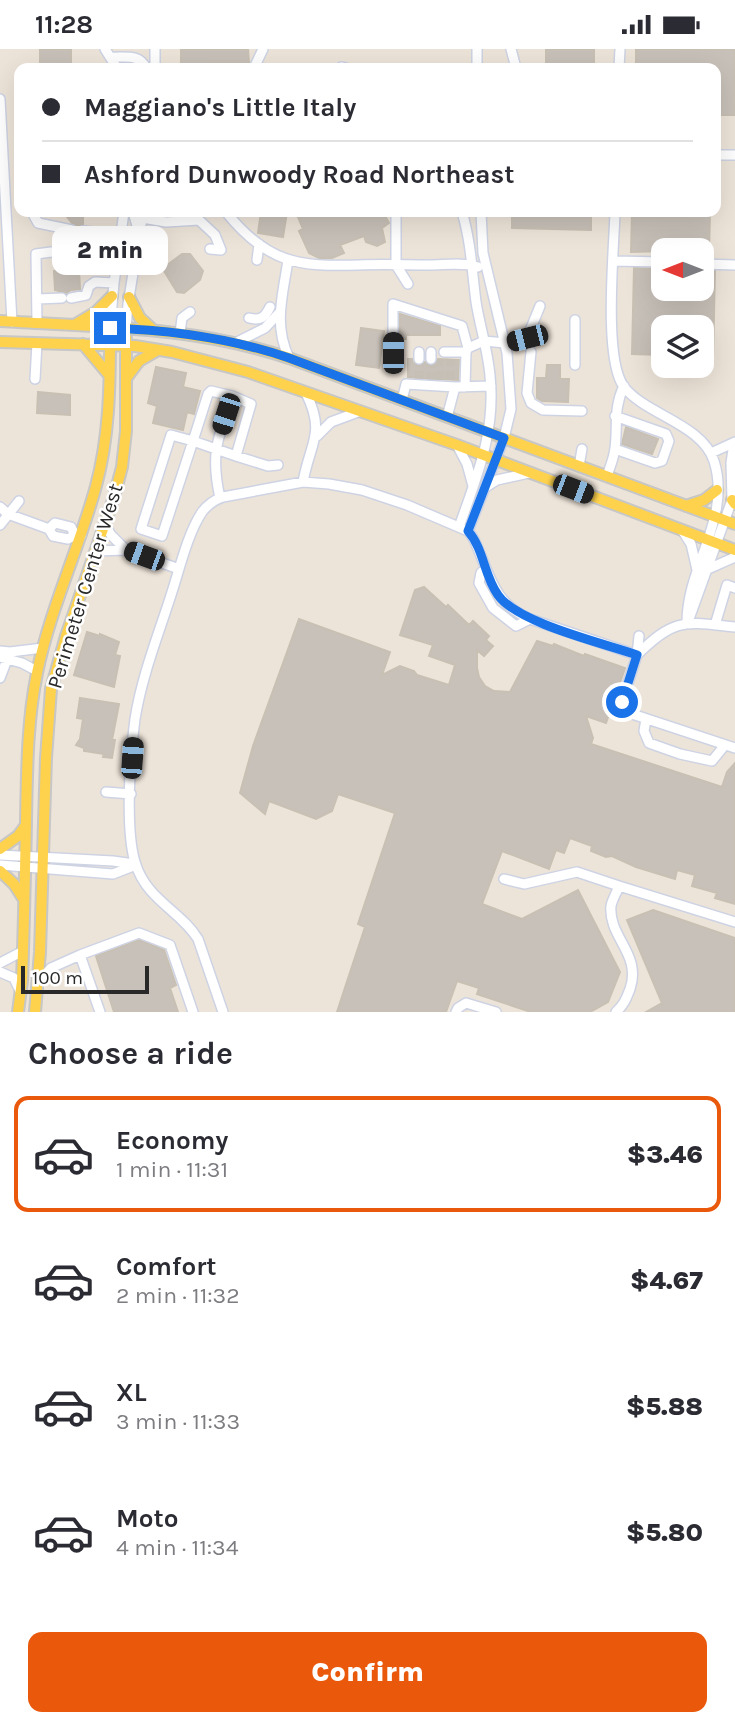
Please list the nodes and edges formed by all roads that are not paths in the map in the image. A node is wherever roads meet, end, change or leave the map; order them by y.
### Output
1 (108, 53) edge
2 (138, 59) edge
3 (0, 99) edge
4 (35, 217) edge
5 (123, 217) edge
6 (135, 217) edge
7 (142, 217) edge
8 (149, 217) edge
9 (234, 217) edge
10 (396, 217) edge
11 (463, 217) edge
12 (481, 217) edge
13 (615, 217) edge
14 (72, 230) dead end
15 (83, 230) dead end
16 (121, 235) junction
17 (138, 241) junction
18 (259, 244) junction
19 (482, 246) junction
20 (210, 249) dead end
21 (118, 252) junction
22 (136, 253) junction
23 (257, 260) dead end
24 (288, 260) junction
25 (614, 261) junction
26 (651, 262) edge
27 (714, 264) edge
28 (396, 265) junction
29 (472, 265) junction
30 (735, 265) edge
31 (114, 282) junction
32 (489, 282) junction
33 (408, 284) dead end
34 (112, 296) junction
35 (129, 297) junction
36 (37, 299) junction
37 (540, 306) dead end
38 (275, 310) junction
39 (190, 312) dead end
40 (249, 319) dead end
41 (576, 320) dead end
42 (6, 322) edge
43 (37, 323) junction
44 (73, 325) junction
45 (110, 328) junction
46 (126, 329) junction
47 (153, 330) junction
48 (180, 333) junction
49 (527, 338) junction
50 (484, 341) junction
51 (0, 342) edge
52 (235, 342) junction
53 (37, 343) junction
54 (83, 344) junction
55 (505, 344) junction
56 (110, 345) junction
57 (126, 345) junction
58 (158, 350) junction
59 (467, 350) junction
60 (393, 353) dead end
61 (441, 355) dead end
62 (289, 358) junction
63 (575, 365) dead end
64 (109, 375) junction
65 (35, 379) dead end
66 (126, 380) junction
67 (452, 385) junction
68 (491, 386) junction
69 (624, 386) junction
70 (466, 387) junction
71 (306, 393) junction
72 (232, 396) junction
73 (402, 400) junction
74 (582, 411) dead end
75 (358, 412) junction
76 (447, 417) junction
77 (615, 417) junction
78 (107, 426) junction
79 (126, 431) junction
80 (490, 432) junction
81 (317, 436) junction
82 (504, 438) junction
83 (193, 441) junction
84 (734, 443) edge
85 (457, 445) junction
86 (582, 449) dead end
87 (615, 449) junction
88 (215, 450) junction
89 (711, 453) junction
90 (236, 456) junction
91 (490, 458) junction
92 (278, 465) dead end
93 (579, 466) junction
94 (529, 473) junction
95 (607, 476) junction
96 (303, 482) junction
97 (473, 488) junction
98 (485, 488) junction
99 (718, 490) junction
100 (220, 498) junction
101 (19, 501) dead end
102 (734, 502) edge
103 (686, 506) junction
104 (0, 507) edge
105 (8, 514) junction
106 (725, 521) edge
107 (0, 525) edge
108 (105, 525) junction
109 (464, 529) junction
110 (682, 530) junction
111 (78, 536) junction
112 (713, 542) junction
113 (98, 547) junction
114 (126, 549) junction
115 (735, 550) edge
116 (735, 557) edge
117 (180, 569) junction
118 (708, 569) junction
119 (698, 572) junction
120 (735, 588) edge
121 (687, 622) junction
122 (715, 625) junction
123 (735, 627) edge
124 (639, 636) dead end
125 (43, 647) junction
126 (4, 655) edge
127 (637, 655) junction
128 (37, 671) junction
129 (0, 678) edge
130 (646, 719) junction
131 (725, 745) junction
132 (735, 748) edge
133 (106, 792) dead end
134 (131, 794) junction
135 (26, 825) junction
136 (0, 849) edge
137 (0, 855) edge
138 (25, 862) junction
139 (43, 864) junction
140 (0, 865) edge
141 (135, 865) junction
142 (0, 871) edge
143 (504, 879) dead end
144 (619, 886) junction
145 (24, 899) junction
146 (735, 922) edge
147 (23, 951) junction
148 (40, 952) junction
149 (80, 955) junction
150 (0, 963) edge
151 (57, 965) junction
152 (0, 972) edge
153 (39, 981) junction
154 (21, 993) junction
155 (18, 1012) edge
156 (35, 1012) edge
157 (100, 1012) edge
158 (193, 1012) edge
159 (223, 1012) edge
160 (457, 1012) edge
161 (496, 1012) edge
162 (616, 1012) edge

1 - 2 street
3 - 42 street
4 - 14 street
5 - 16 street
6 - 17 street
7 - 17 street
8 - 20 street
9 - 18 street
10 - 28 street
11 - 29 street
12 - 19 street
13 - 25 street
15 - 16 street
16 - 21 street
17 - 22 street
18 - 23 street
18 - 24 street
19 - 29 street
19 - 32 street
21 - 22 street
21 - 31 street
21 - 36 street
22 - 35 street
24 - 28 street
24 - 38 street
25 - 26 street
25 - 69 street
27 - 30 street
28 - 29 street
28 - 33 street
29 - 32 street
29 - 50 street
31 - 34 street
31 - 36 street
32 - 55 street
34 - 44 main road
34 - 45 street
35 - 46 street
35 - 47 main road
36 - 43 street
37 - 49 street
38 - 40 street
38 - 52 street
38 - 62 street
39 - 48 street
41 - 63 street
42 - 43 main road
43 - 44 main road
44 - 45 main road
45 - 46 main road
45 - 56 main road, Perimeter Center West
46 - 47 main road
46 - 57 main road, Perimeter Center West
47 - 48 main road
48 - 52 main road
49 - 55 street
49 - 74 street
50 - 55 street
50 - 59 street
50 - 68 street
51 - 53 main road
52 - 62 main road
53 - 54 main road
53 - 65 street
54 - 56 main road
54 - 64 main road
55 - 82 street
56 - 57 main road
56 - 64 main road, Perimeter Center West
57 - 58 main road
57 - 66 main road, Perimeter Center West
58 - 66 main road
58 - 71 main road
59 - 60 street
59 - 61 street
59 - 70 street
62 - 73 main road
64 - 78 main road, Perimeter Center West
66 - 79 main road, Perimeter Center West
67 - 70 street
67 - 73 street
67 - 76 street
68 - 70 street
68 - 80 street
69 - 77 street
69 - 89 street
71 - 75 main road
71 - 81 street
72 - 83 street
72 - 88 street
72 - 90 street
73 - 76 main road
75 - 81 street
75 - 85 main road
76 - 80 main road
77 - 87 street
77 - 87 street
78 - 79 street
78 - 111 main road, Perimeter Center West
79 - 108 main road, Perimeter Center West
80 - 82 main road
80 - 91 street
81 - 96 street
82 - 91 street
82 - 93 main road
83 - 83 street
83 - 88 street
84 - 89 street
84 - 102 street
85 - 91 main road
85 - 97 street
86 - 93 street
87 - 95 street
88 - 90 street
88 - 100 street
89 - 99 street
90 - 92 street
91 - 94 main road
91 - 97 street
91 - 98 street
93 - 95 main road
94 - 98 street
94 - 110 main road
95 - 103 main road
96 - 100 street
96 - 109 street
97 - 109 street
98 - 109 street
99 - 103 main road
99 - 106 street
100 - 117 street
101 - 105 street
102 - 106 street
103 - 106 main road
104 - 105 street
105 - 107 street
105 - 111 street
106 - 112 street
108 - 113 main road, Perimeter Center West
108 - 114 street
109 - 127 street
110 - 112 main road
110 - 119 street
111 - 113 main road
111 - 125 main road, Perimeter Center West
112 - 115 main road
112 - 118 street
112 - 119 street
113 - 114 street
113 - 139 main road, Perimeter Center West
114 - 117 street
116 - 118 street
117 - 134 street
118 - 121 street
119 - 121 street
120 - 122 street
121 - 122 street
121 - 127 street
122 - 123 street
124 - 127 street
125 - 126 street
125 - 128 main road, Perimeter Center West
126 - 128 street
126 - 129 street
127 - 130 street
128 - 135 main road, Perimeter Center West
130 - 131 street
130 - 131 street
131 - 132 street
133 - 134 street
134 - 141 street
135 - 136 main road
135 - 138 main road, Perimeter Center West
137 - 138 street
138 - 139 street
138 - 140 street
138 - 145 main road, Perimeter Center West
139 - 141 street
139 - 148 main road, Perimeter Center West
141 - 159 street
142 - 145 main road
143 - 144 street
144 - 146 street
144 - 162 street
145 - 147 main road, Perimeter Center West
147 - 150 street
147 - 154 main road, Perimeter Center West
148 - 151 street
148 - 153 main road, Perimeter Center West
149 - 151 street
149 - 157 street
149 - 158 street
151 - 153 street
152 - 154 street
153 - 156 main road, Perimeter Center West
154 - 155 main road, Perimeter Center West
160 - 161 street

